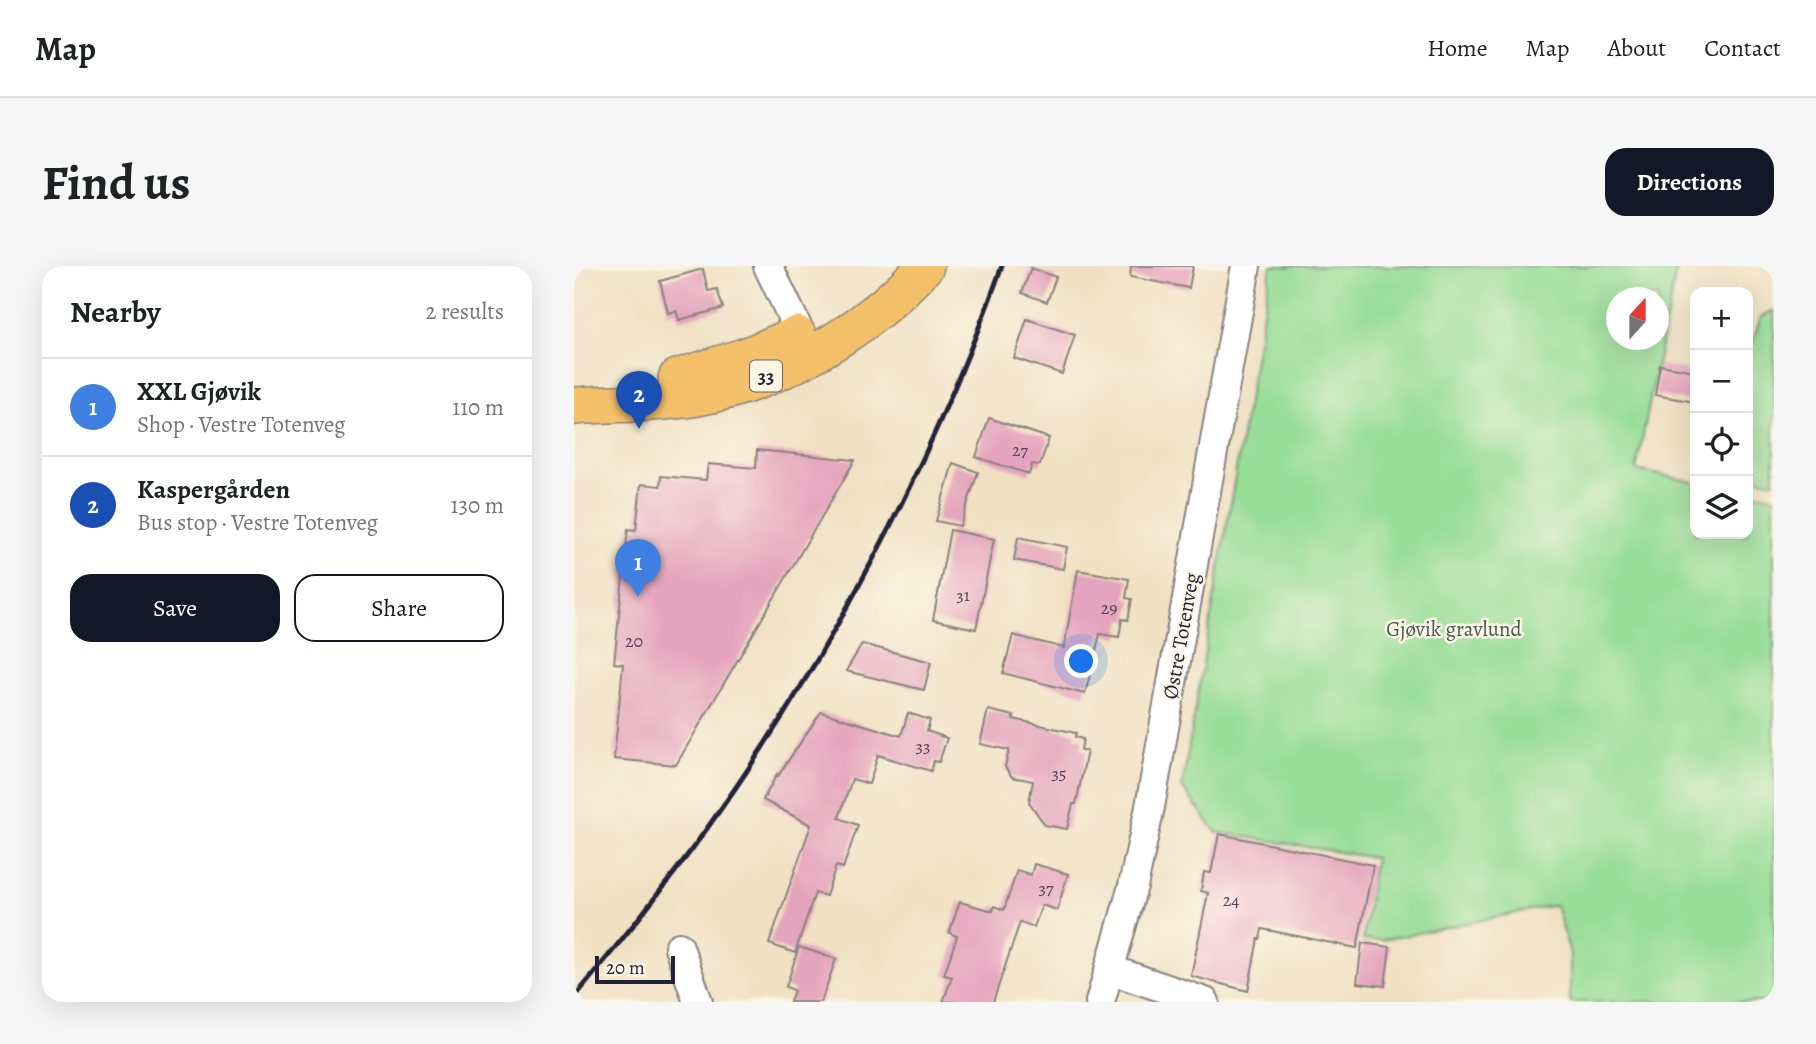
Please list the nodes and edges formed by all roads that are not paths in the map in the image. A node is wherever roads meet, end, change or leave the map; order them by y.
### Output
1 (768, 266) edge
2 (890, 266) edge
3 (925, 266) edge
4 (1247, 266) edge
5 (800, 333) junction
6 (575, 407) edge
7 (679, 947) dead end
8 (1111, 970) junction
9 (698, 1002) edge
10 (1100, 1002) edge
11 (1205, 1002) edge

1 - 5 street
2 - 5 main road, 33
3 - 6 main road, 33
4 - 8 street, Østre Totenveg
5 - 6 main road, 33
7 - 9 street
8 - 10 street, Østre Totenveg
8 - 11 street

